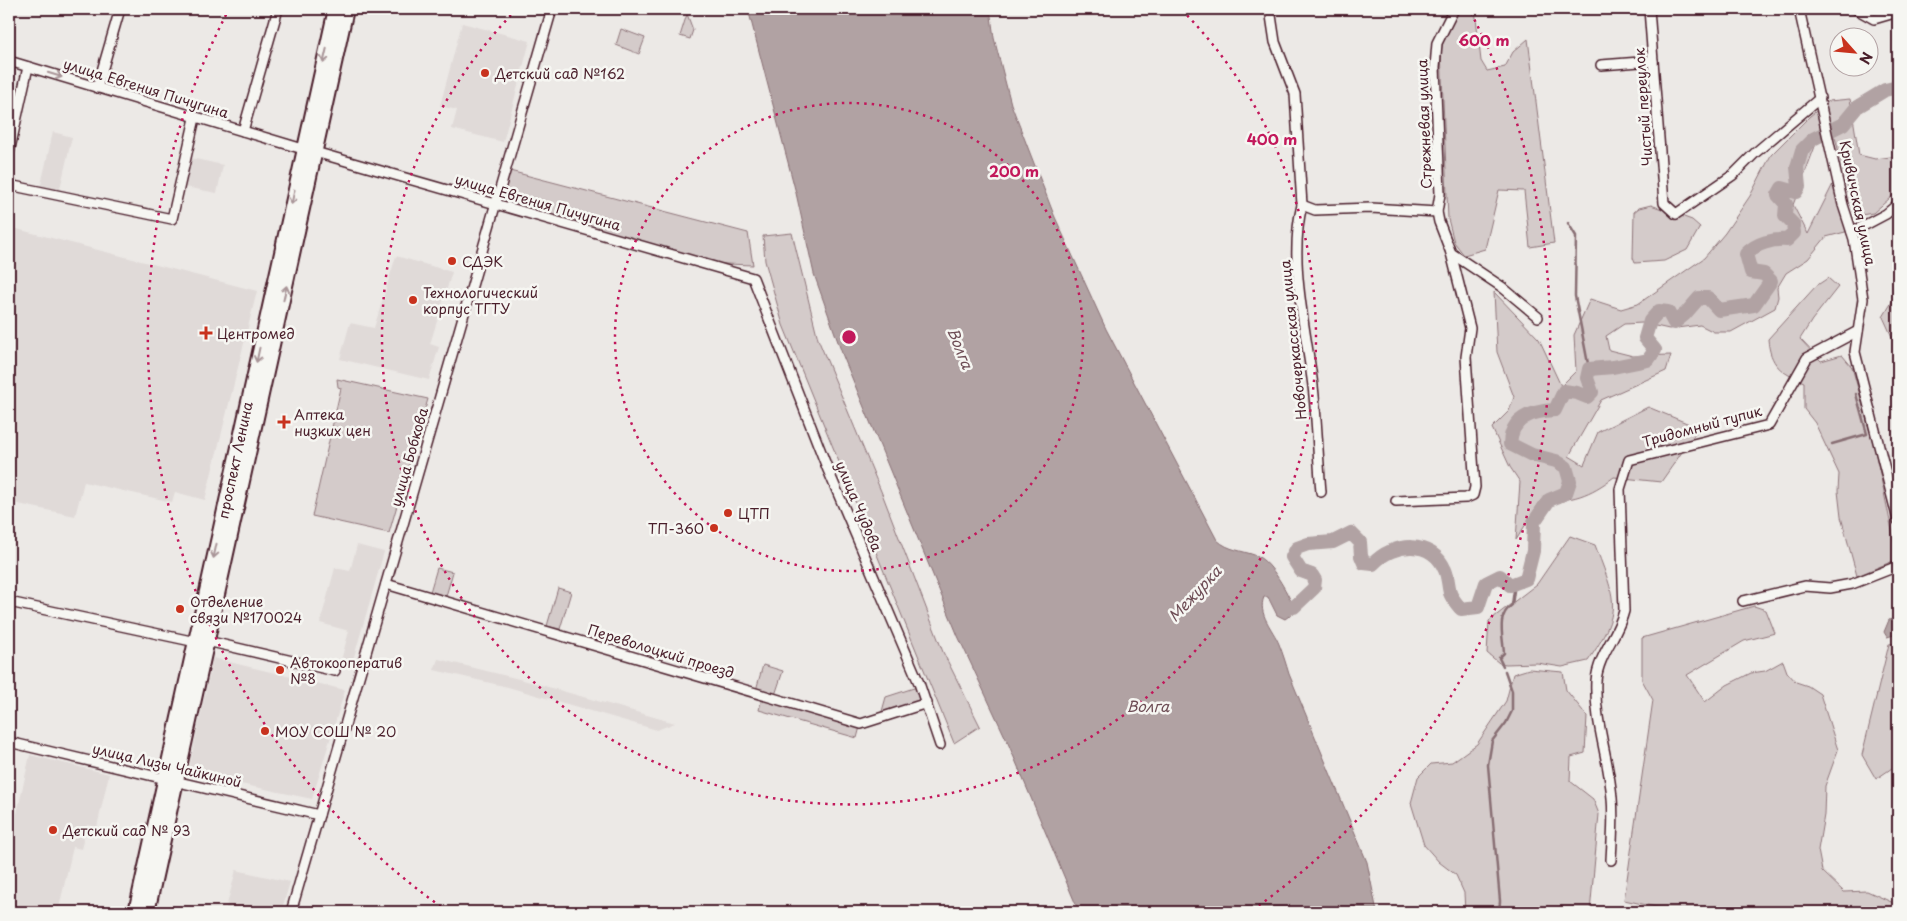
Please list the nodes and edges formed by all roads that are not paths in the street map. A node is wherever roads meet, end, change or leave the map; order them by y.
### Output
1 (120, 9) edge
2 (278, 9) edge
3 (336, 9) edge
4 (346, 9) edge
5 (552, 9) edge
6 (1270, 9) edge
7 (1454, 9) edge
8 (1649, 9) edge
9 (1799, 9) edge
10 (1856, 9) edge
11 (1898, 12) edge
12 (9, 61) edge
13 (1653, 61) junction
14 (1601, 65) dead end
15 (28, 66) junction
16 (97, 88) junction
17 (1820, 98) junction
18 (195, 118) junction
19 (243, 131) junction
20 (9, 153) edge
21 (311, 153) junction
22 (9, 185) edge
23 (496, 204) junction
24 (1898, 204) edge
25 (1302, 205) junction
26 (1437, 212) junction
27 (1852, 232) junction
28 (1451, 253) junction
29 (753, 278) joint
30 (1538, 317) dead end
31 (1858, 331) junction
32 (1321, 492) dead end
33 (1396, 501) dead end
34 (1898, 520) edge
35 (1898, 566) edge
36 (386, 584) junction
37 (1743, 601) dead end
38 (9, 602) edge
39 (203, 645) junction
40 (335, 671) dead end
41 (927, 703) junction
42 (9, 742) edge
43 (940, 745) dead end
44 (171, 780) junction
45 (319, 815) junction
46 (1611, 860) dead end
47 (136, 912) edge
48 (147, 912) edge
49 (291, 912) edge

1 - 16 street
2 - 19 street
3 -> 21 main road, проспект Ленина
4 - 21 main road, проспект Ленина
5 - 23 street, улица Бобкова
6 - 25 street, Новочеркасская улица
7 - 26 street, Стрежневая улица
8 - 13 street, Чистый переулок
9 - 17 street, Кривичская улица
10 - 11 street
12 - 15 street, улица Евгения Пичугина
13 - 14 street
13 - 17 street, Чистый переулок
15 -> 16 street, улица Евгения Пичугина
15 - 20 street
16 - 18 street, улица Евгения Пичугина
17 - 27 street, Кривичская улица
18 - 19 street, улица Евгения Пичугина
18 - 22 street
19 - 21 street, улица Евгения Пичугина
21 - 23 street, улица Евгения Пичугина
21 - 39 main road, проспект Ленина
23 - 29 street, улица Евгения Пичугина
23 - 36 street, улица Бобкова
24 - 27 street
25 - 26 street
25 - 32 street, Новочеркасская улица
26 - 28 street
27 - 31 street, Кривичская улица
28 - 30 street
28 - 33 street
29 - 41 street, улица Чудова
31 - 34 street, Кривичская улица
31 - 46 street, Тридомный тупик
35 - 37 street
36 - 41 street, Переволоцкий проезд
36 - 45 street, улица Бобкова
38 - 39 street
39 - 40 street
39 - 44 main road, проспект Ленина
41 - 43 street, улица Чудова
42 - 44 street, улица Лизы Чайкиной
44 - 45 street, улица Лизы Чайкиной
44 - 47 main road, проспект Ленина
44 - 48 main road, проспект Ленина
45 - 49 street, улица Бобкова

